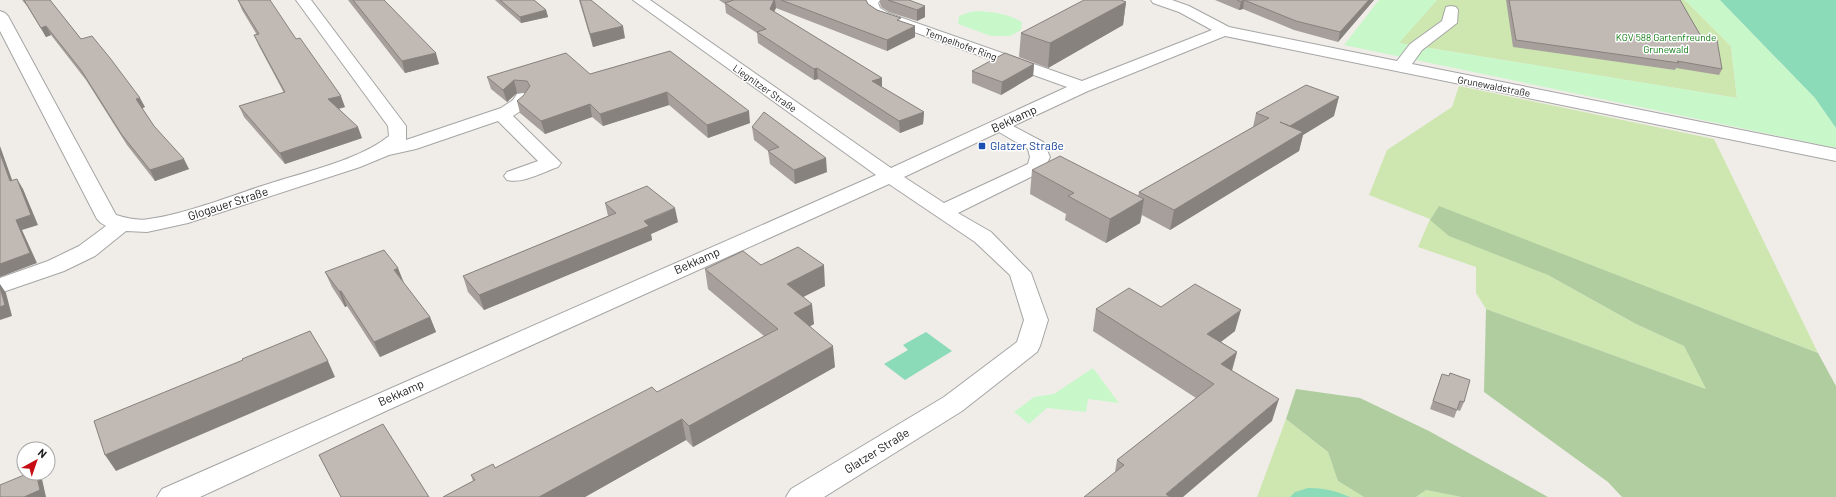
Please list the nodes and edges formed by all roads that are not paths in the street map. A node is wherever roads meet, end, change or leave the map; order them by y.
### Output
1 (303, 0) edge
2 (640, 0) edge
3 (873, 0) edge
4 (1158, 0) edge
5 (1450, 10) dead end
6 (0, 16) edge
7 (1224, 31) junction
8 (1383, 64) junction
9 (1401, 67) junction
10 (1368, 72) dead end
11 (1436, 75) junction
12 (1082, 87) junction
13 (1417, 88) dead end
14 (523, 98) edge
15 (501, 114) junction
16 (1000, 126) junction
17 (384, 150) junction
18 (1836, 155) edge
19 (514, 176) dead end
20 (890, 176) junction
21 (943, 212) junction
22 (121, 224) junction
23 (0, 286) edge
24 (172, 497) edge
25 (801, 497) edge

1 - 17 street, Glogauer Straße
2 - 20 street, Liegnitzer Straße
3 - 12 street, Tempelhofer Ring
4 - 7 street, Grunewaldstraße
5 - 9 street
6 - 22 street, Glogauer Straße
7 - 8 street, Grunewaldstraße
7 - 12 street, Bekkamp
8 - 9 street, Grunewaldstraße
8 - 10 street
9 - 11 street, Grunewaldstraße
11 - 13 street
11 - 18 street, Grunewaldstraße
12 - 16 street, Bekkamp
14 - 15 street
15 - 17 street
15 - 19 street
16 - 20 street, Bekkamp
16 - 21 street
17 - 22 street, Glogauer Straße
20 - 21 street, Glatzer Straße
20 - 24 street, Bekkamp
21 - 25 street, Glatzer Straße
22 - 23 street

